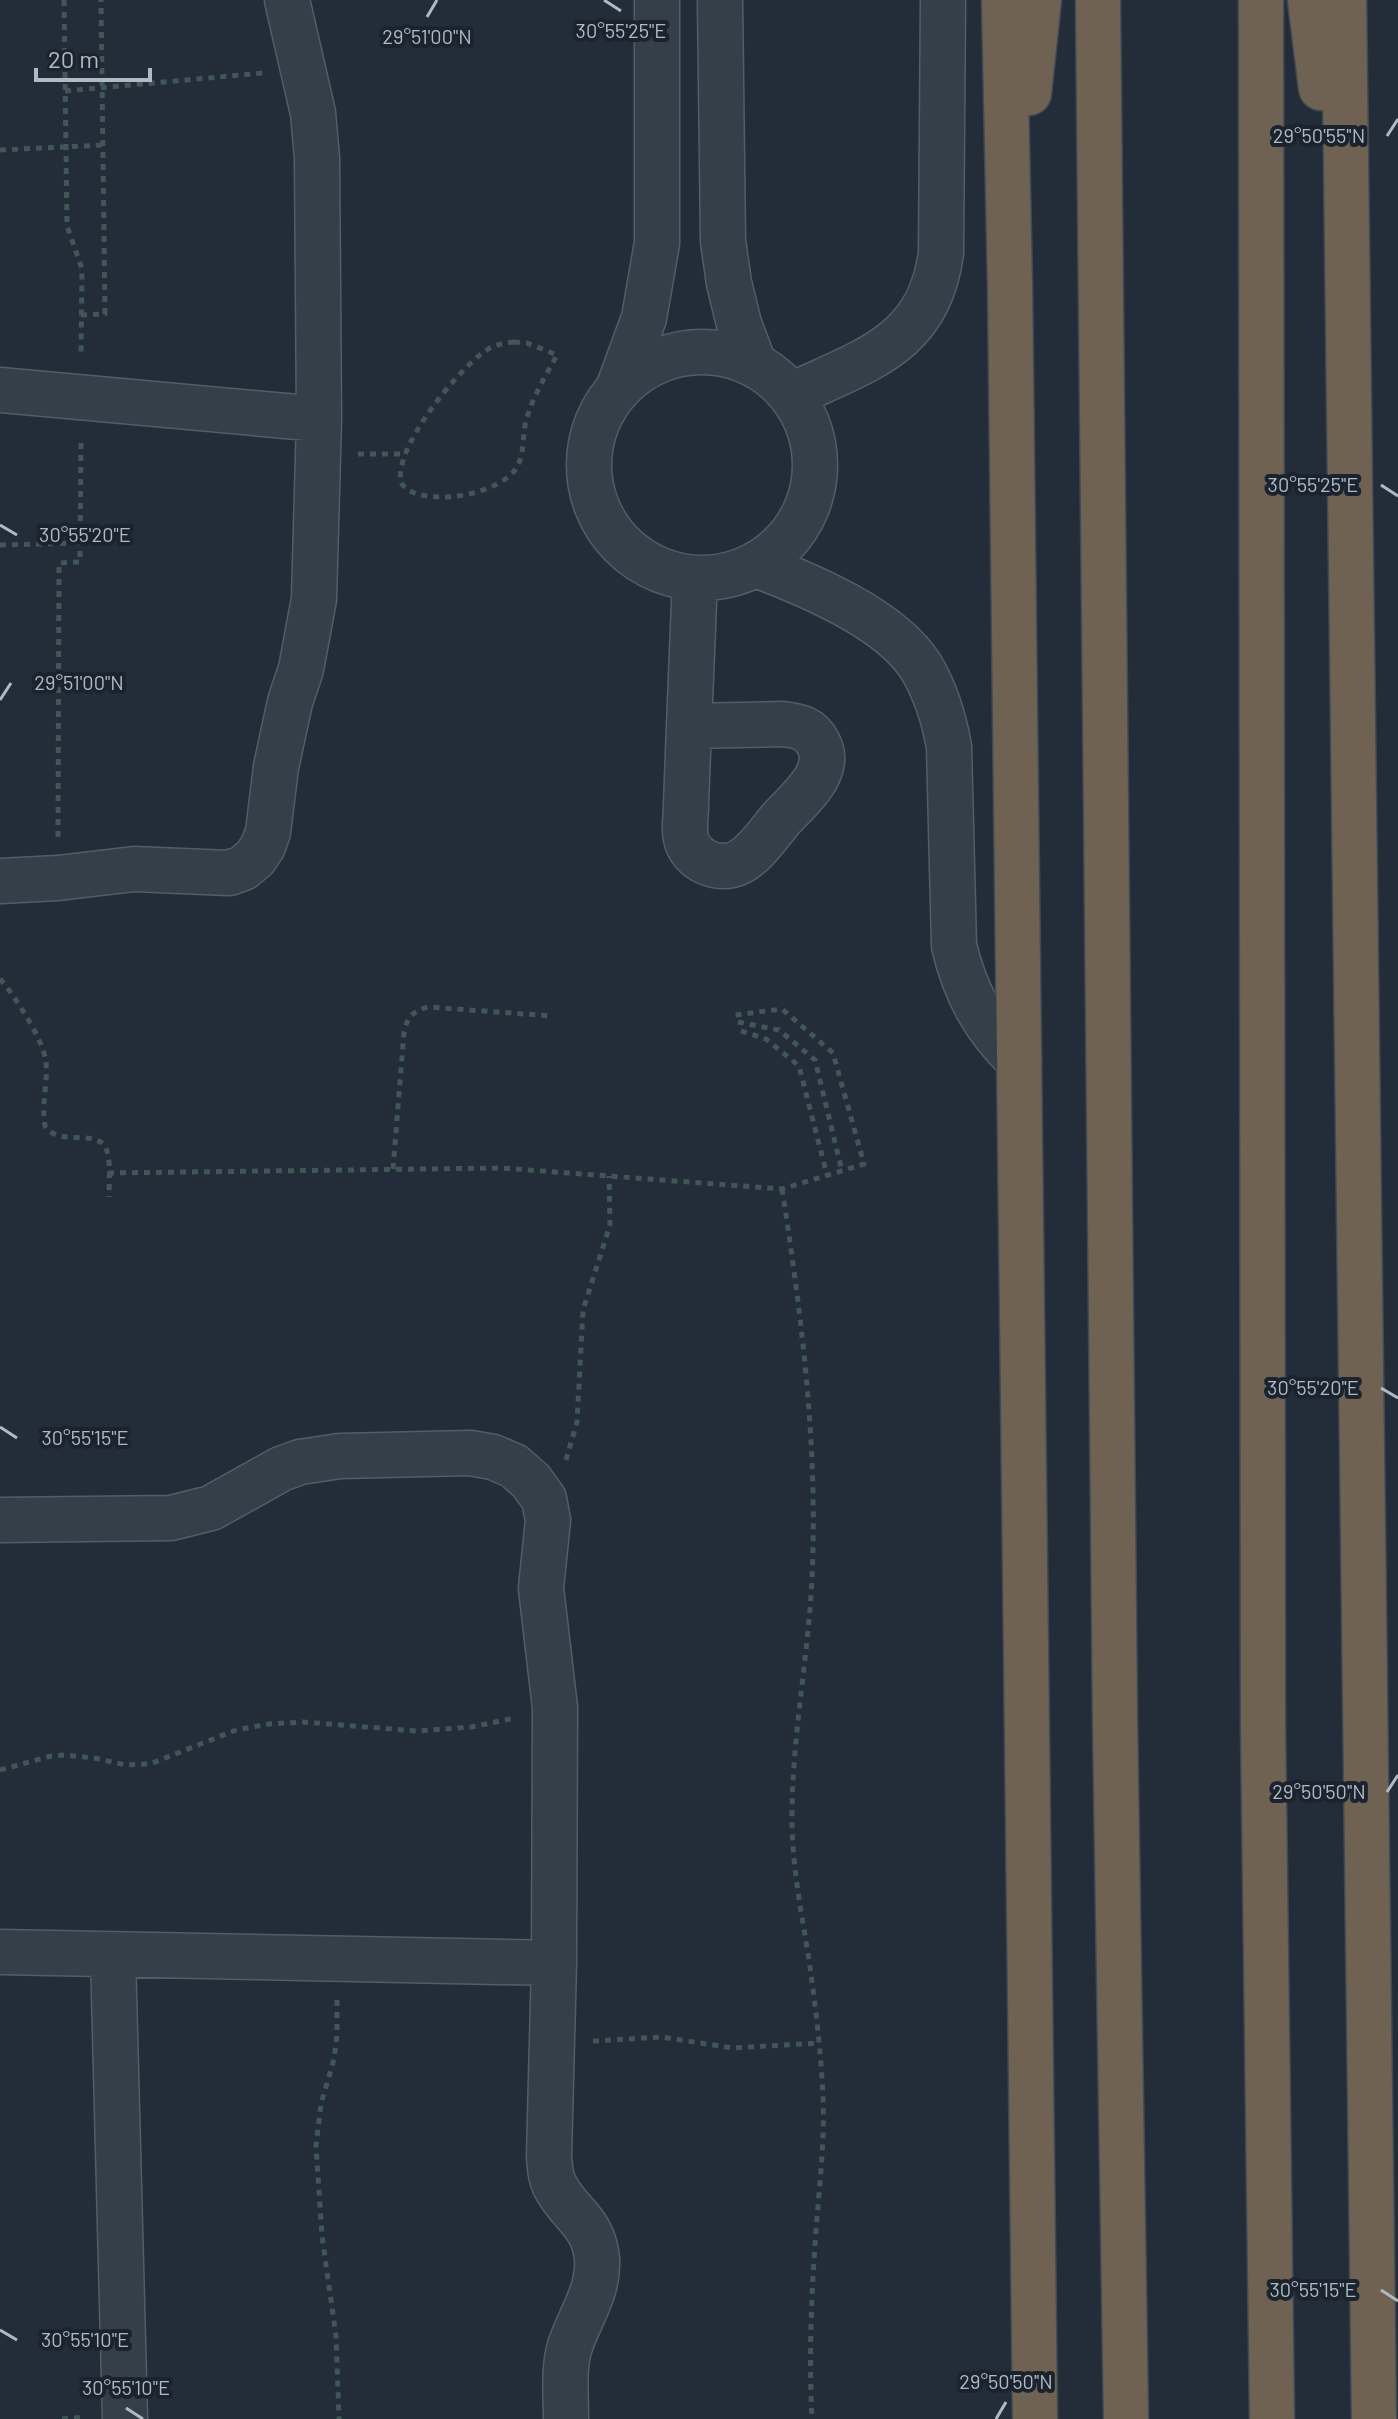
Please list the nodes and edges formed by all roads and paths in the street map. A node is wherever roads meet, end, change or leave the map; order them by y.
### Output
1 (64, 0) edge
2 (101, 0) edge
3 (287, 0) edge
4 (657, 0) edge
5 (720, 0) edge
6 (943, 0) edge
7 (1004, 0) edge
8 (1039, 0) edge
9 (1098, 0) edge
10 (1261, 0) edge
11 (1310, 0) edge
12 (1344, 0) edge
13 (303, 70) junction
14 (102, 87) junction
15 (65, 91) junction
16 (103, 145) junction
17 (66, 147) junction
18 (0, 150) edge
19 (1010, 286) junction
20 (1347, 293) junction
21 (81, 315) junction
22 (557, 355) junction
23 (567, 359) dead end
24 (754, 364) junction
25 (618, 389) junction
26 (0, 390) edge
27 (792, 395) junction
28 (81, 398) junction
29 (319, 419) junction
30 (80, 543) junction
31 (0, 545) edge
32 (756, 565) junction
33 (695, 578) junction
34 (689, 726) dead end
35 (58, 878) junction
36 (0, 881) edge
37 (0, 979) edge
38 (552, 1016) dead end
39 (741, 1031) dead end
40 (1019, 1061) junction
41 (393, 1169) junction
42 (842, 1171) junction
43 (108, 1173) junction
44 (827, 1175) junction
45 (609, 1176) junction
46 (782, 1189) junction
47 (109, 1197) dead end
48 (544, 1499) junction
49 (0, 1520) edge
50 (555, 1708) junction
51 (0, 1770) edge
52 (0, 1952) edge
53 (113, 1955) junction
54 (336, 1959) junction
55 (554, 1963) junction
56 (819, 2043) junction
57 (552, 2044) junction
58 (125, 2419) edge
59 (339, 2419) edge
60 (566, 2419) edge
61 (812, 2419) edge
62 (1035, 2419) edge
63 (1126, 2419) edge
64 (1272, 2419) edge
65 (1374, 2419) edge

1 - 15 path
2 - 14 path
3 - 13 street
4 - 25 street
5 - 24 street
6 - 27 street
7 - 19 highway
8 - 19 highway
9 - 63 highway
10 - 64 highway
11 - 20 highway
12 - 20 highway
13 - 14 path
13 - 29 street
14 - 15 path
14 - 16 path
15 - 17 path
16 - 17 path
16 - 21 path
17 - 18 path
17 - 21 path
19 - 40 highway
20 - 65 highway
21 - 28 path
22 - 22 path
22 - 23 path
24 - 25 street
24 - 27 street
25 - 33 street
26 - 28 street
27 - 32 street
28 - 29 street
28 - 30 path
29 - 35 street
30 - 31 path
30 - 35 path
32 - 33 street
32 - 40 street
33 - 34 street
35 - 36 street
37 - 43 path
38 - 41 path
39 - 44 path
40 - 62 highway
41 - 43 path
41 - 45 path
42 - 42 path
42 - 44 path
43 - 47 path
44 - 46 path
45 - 46 path
45 - 48 path
46 - 56 path
48 - 49 street
48 - 50 street
50 - 51 path
50 - 55 street
52 - 53 street
53 - 54 street
53 - 58 street
54 - 55 street
54 - 59 path
55 - 57 street
56 - 57 path
56 - 61 path
57 - 60 street

